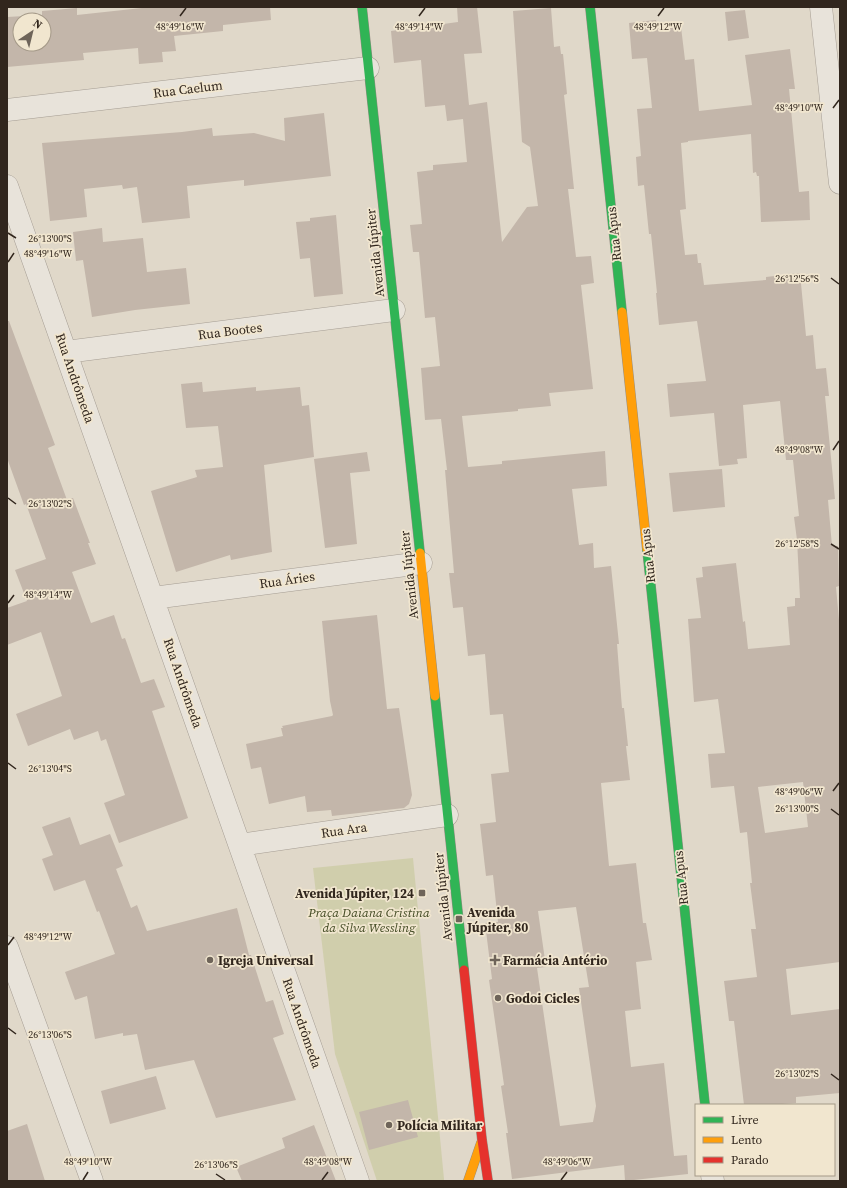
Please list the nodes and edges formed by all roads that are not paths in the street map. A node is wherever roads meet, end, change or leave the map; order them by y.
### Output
1 (362, 7) edge
2 (590, 7) edge
3 (821, 7) edge
4 (368, 68) junction
5 (7, 110) edge
6 (840, 183) edge
7 (7, 186) edge
8 (394, 310) junction
9 (66, 352) junction
10 (421, 563) junction
11 (153, 598) junction
12 (447, 815) junction
13 (240, 845) junction
14 (7, 947) edge
15 (705, 1104) edge
16 (482, 1140) junction
17 (92, 1181) edge
18 (358, 1181) edge
19 (468, 1181) edge
20 (488, 1181) edge

1 - 4 main road, Avenida Júpiter
2 - 15 main road, Rua Apus
3 - 6 street
4 - 5 street, Rua Caelum
4 - 8 main road, Avenida Júpiter
7 - 9 street, Rua Andrômeda
8 - 9 street, Rua Bootes
8 - 10 main road, Avenida Júpiter
9 - 11 street, Rua Andrômeda
10 - 11 street, Rua Áries
10 - 12 main road, Avenida Júpiter
11 - 13 street, Rua Andrômeda
12 - 13 street, Rua Ara
12 - 16 main road, Avenida Júpiter
13 - 18 street, Rua Andrômeda
14 - 17 street
16 - 19 main road, Avenida Júpiter
16 - 20 main road, Avenida Júpiter

